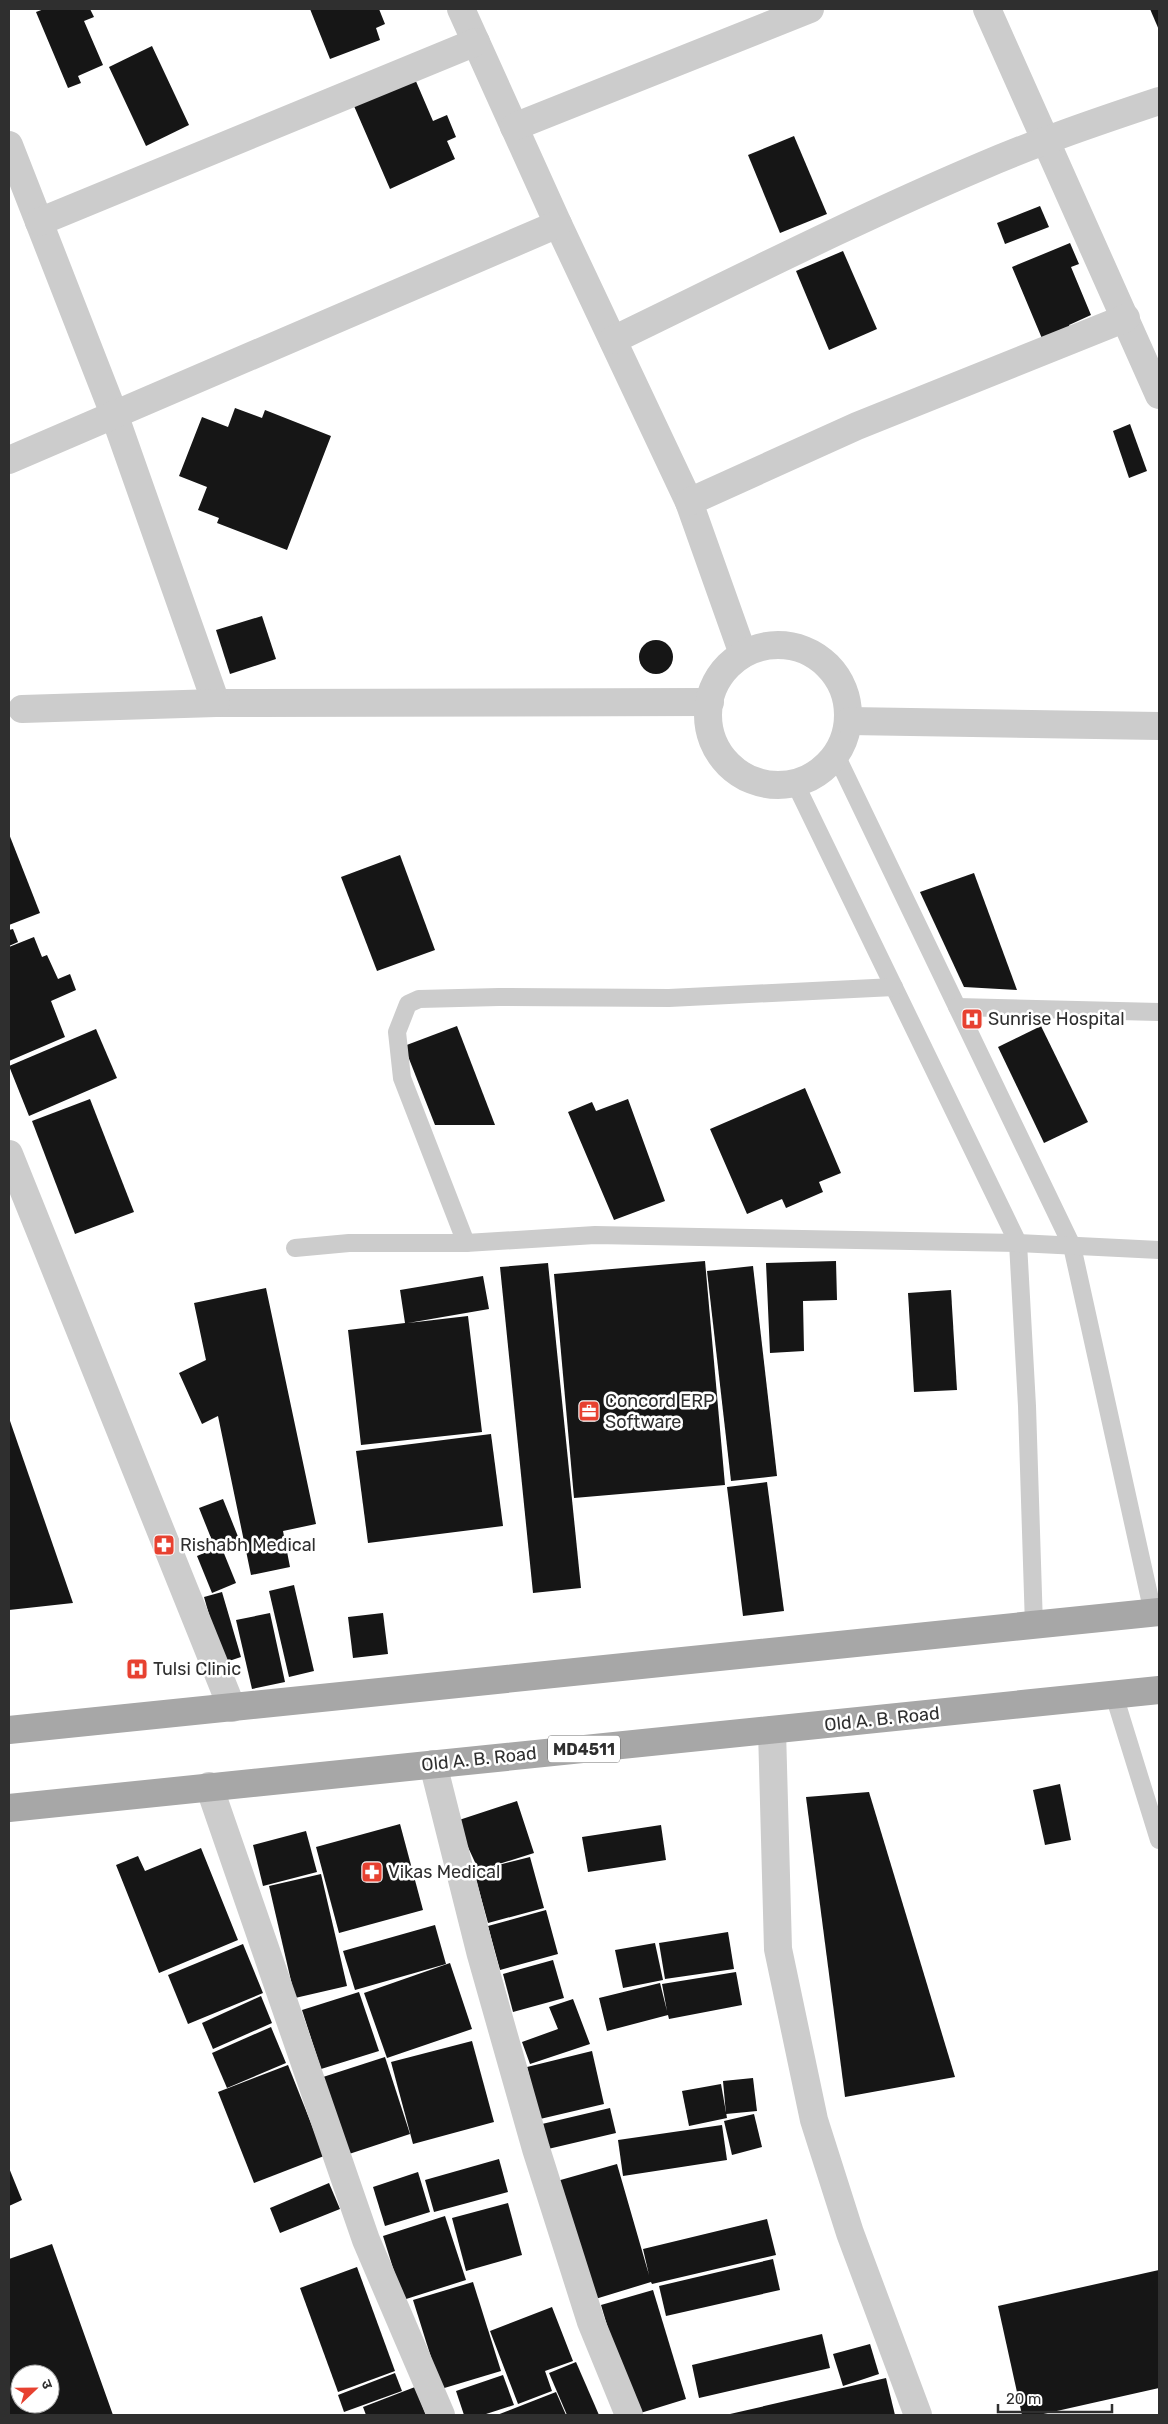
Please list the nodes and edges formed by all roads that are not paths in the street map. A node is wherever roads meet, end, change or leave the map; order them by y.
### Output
1 (461, 9) edge
2 (810, 9) edge
3 (987, 9) edge
4 (476, 42) junction
5 (1159, 101) edge
6 (514, 127) junction
7 (1044, 140) junction
8 (9, 145) edge
9 (38, 222) junction
10 (558, 224) junction
11 (1126, 318) junction
12 (613, 340) junction
13 (1159, 396) edge
14 (114, 414) junction
15 (9, 460) edge
16 (689, 502) junction
17 (743, 654) junction
18 (710, 702) junction
19 (216, 703) junction
20 (22, 709) dead end
21 (849, 721) junction
22 (1159, 726) edge
23 (836, 755) junction
24 (795, 783) junction
25 (894, 987) junction
26 (957, 1007) junction
27 (1159, 1012) edge
28 (9, 1154) edge
29 (466, 1243) junction
30 (1018, 1243) junction
31 (1072, 1246) junction
32 (295, 1248) dead end
33 (1159, 1250) edge
34 (1156, 1613) edge
35 (1034, 1626) junction
36 (1159, 1690) edge
37 (1114, 1695) junction
38 (232, 1708) junction
39 (9, 1730) edge
40 (772, 1730) junction
41 (434, 1764) junction
42 (208, 1786) junction
43 (9, 1808) edge
44 (1159, 1840) edge
45 (441, 2415) edge
46 (629, 2415) edge
47 (918, 2415) edge

1 - 4 street
2 - 6 street
3 - 7 street
4 - 6 street
4 - 9 street
5 - 7 street
6 - 10 street
7 - 11 street
7 - 12 street
8 - 9 street
9 - 14 street
10 - 12 street
10 - 14 street
11 - 13 street
11 - 16 street
12 - 16 street
14 - 15 street
14 - 19 street
16 - 17 street
17 - 18 street
17 - 21 street
18 - 19 street
18 - 24 street
19 - 20 street
21 - 22 street
21 - 23 street
23 - 24 street
23 - 26 lane
24 - 25 lane
25 - 29 lane
25 - 30 lane
26 - 27 lane
26 - 31 lane
28 - 38 street
29 - 30 lane
29 - 32 lane
30 - 31 lane
30 - 35 lane
31 - 33 lane
31 - 34 lane
34 - 35 main road
35 - 38 main road
36 - 37 main road, Old A. B. Road / MD4511
37 - 40 main road, Old A. B. Road / MD4511
37 - 44 lane
38 - 39 main road
40 - 41 main road, Old A. B. Road / MD4511
40 - 47 street
41 - 42 main road, Old A. B. Road / MD4511
41 - 46 street
42 - 43 main road, Old A. B. Road / MD4511
42 - 45 street

